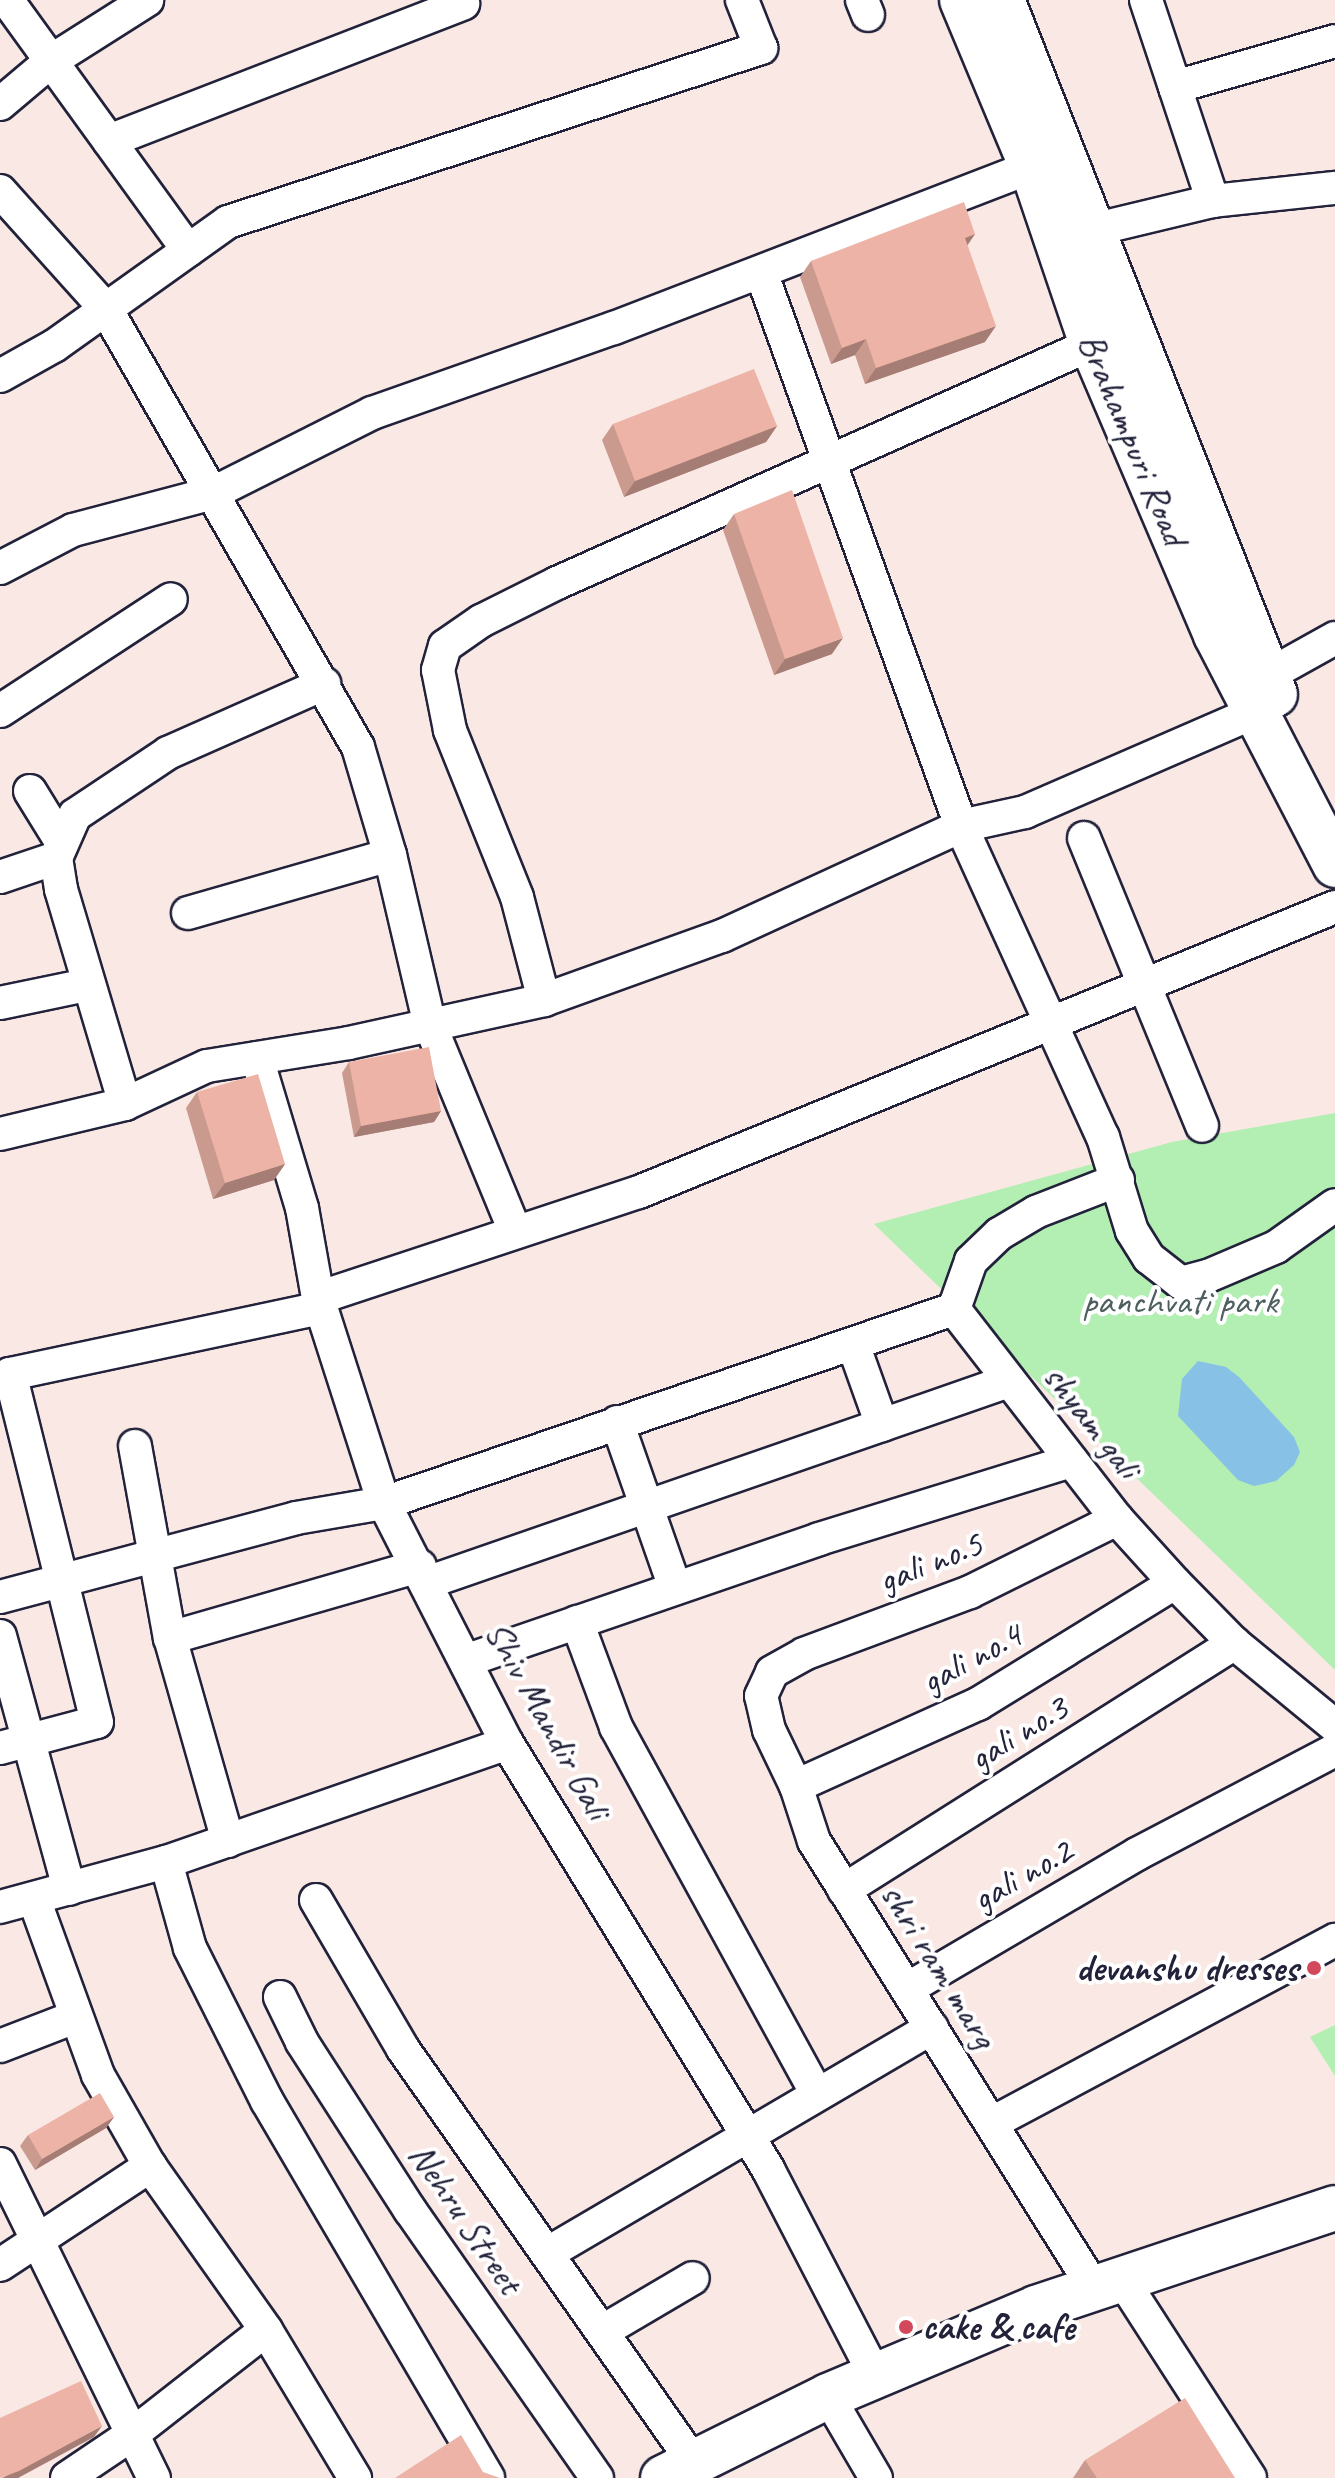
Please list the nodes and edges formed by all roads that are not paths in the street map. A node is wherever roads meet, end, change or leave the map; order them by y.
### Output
1 (7, 0) edge
2 (742, 0) edge
3 (962, 0) edge
4 (1002, 0) edge
5 (1146, 0) edge
6 (133, 3) edge
7 (463, 4) dead end
8 (1335, 41) edge
9 (51, 61) junction
10 (1175, 87) junction
11 (0, 104) edge
12 (109, 141) junction
13 (1032, 167) junction
14 (1335, 188) edge
15 (0, 191) edge
16 (1213, 201) junction
17 (1092, 230) junction
18 (188, 250) junction
19 (761, 272) junction
20 (106, 309) junction
21 (1092, 344) junction
22 (0, 376) edge
23 (831, 457) junction
24 (213, 493) junction
25 (0, 568) edge
26 (171, 599) dead end
27 (1335, 638) edge
28 (324, 684) junction
29 (1260, 694) junction
30 (0, 711) edge
31 (30, 791) dead end
32 (1335, 823) edge
33 (961, 826) junction
34 (1084, 838) dead end
35 (59, 850) junction
36 (390, 855) junction
37 (1335, 865) edge
38 (0, 877) edge
39 (1335, 907) edge
40 (188, 913) dead end
41 (87, 985) junction
42 (1145, 988) junction
43 (544, 1000) junction
44 (0, 1003) edge
45 (430, 1025) junction
46 (1053, 1026) junction
47 (257, 1058) junction
48 (125, 1104) junction
49 (1202, 1126) dead end
50 (0, 1134) edge
51 (1118, 1180) junction
52 (1335, 1205) edge
53 (515, 1231) junction
54 (320, 1303) junction
55 (954, 1309) junction
56 (853, 1344) junction
57 (1009, 1381) junction
58 (617, 1422) junction
59 (882, 1425) junction
60 (135, 1446) dead end
61 (1071, 1461) junction
62 (384, 1503) junction
63 (647, 1507) junction
64 (1117, 1519) junction
65 (155, 1555) junction
66 (424, 1574) junction
67 (61, 1580) junction
68 (1175, 1583) junction
69 (675, 1588) junction
70 (0, 1597) edge
71 (577, 1622) junction
72 (0, 1636) edge
73 (170, 1638) junction
74 (1234, 1643) junction
75 (468, 1660) junction
76 (772, 1672) joint
77 (1335, 1726) edge
78 (507, 1743) junction
79 (14, 1744) edge
80 (1335, 1750) edge
81 (796, 1786) junction
82 (228, 1841) junction
83 (166, 1862) junction
84 (69, 1889) junction
85 (844, 1890) junction
86 (34, 1899) junction
87 (316, 1900) dead end
88 (0, 1907) edge
89 (1335, 1940) edge
90 (907, 1989) junction
91 (280, 1997) dead end
92 (75, 2017) junction
93 (932, 2028) junction
94 (0, 2046) edge
95 (817, 2094) junction
96 (992, 2123) junction
97 (747, 2133) junction
98 (0, 2164) edge
99 (150, 2166) junction
100 (1335, 2208) edge
101 (36, 2243) junction
102 (548, 2253) junction
103 (0, 2265) edge
104 (693, 2278) dead end
105 (1106, 2281) junction
106 (266, 2330) junction
107 (603, 2331) junction
108 (875, 2375) junction
109 (828, 2396) junction
110 (134, 2433) junction
111 (679, 2470) edge
112 (67, 2478) edge
113 (154, 2478) edge
114 (355, 2478) edge
115 (488, 2478) edge
116 (597, 2478) edge
117 (876, 2478) edge
118 (1250, 2478) edge

1 - 9 street
2 - 18 street
3 - 13 street, Brahampuri Road
4 - 17 street, Brahampuri Road
5 - 10 street
6 - 9 street
7 - 12 street
8 - 10 street
9 - 11 street
9 - 12 street
10 - 16 street
12 - 18 street
13 - 19 street
13 - 21 street, Brahampuri Road
14 - 16 street
15 - 20 street
16 - 17 street
17 - 29 street, Brahampuri Road
18 - 20 street
19 - 23 street
19 - 24 street
20 - 22 street
20 - 24 street
21 - 23 street
21 - 29 street, Brahampuri Road
23 - 33 street
23 - 43 street
24 - 25 street
24 - 28 street
26 - 30 street
27 - 29 street
28 - 35 street
28 - 36 street
29 - 32 street, Brahampuri Road
29 - 33 street
29 - 37 street, Brahampuri Road
31 - 35 street
33 - 43 street
33 - 46 street
34 - 42 street
35 - 38 street
35 - 41 street
36 - 40 street
36 - 45 street
39 - 42 street
41 - 44 street
41 - 48 street
42 - 46 street
42 - 49 street
43 - 45 street
45 - 47 street
45 - 53 street
46 - 51 street
46 - 53 street
47 - 48 street
47 - 54 street, Shiv Mandir Gali
48 - 50 street
51 - 52 street
51 - 55 street
53 - 54 street
54 - 62 street, Shiv Mandir Gali
54 - 67 street
55 - 56 street
55 - 57 street, shyam gali
56 - 58 street
56 - 59 street
57 - 59 street
57 - 61 street, shyam gali
58 - 62 street
58 - 63 street
59 - 63 street
60 - 65 street
61 - 64 street, shyam gali
61 - 69 street
62 - 65 street
62 - 66 street, Shiv Mandir Gali
63 - 66 street
63 - 69 street
64 - 68 street, shyam gali
64 - 76 street, gali no.5
65 - 67 street
65 - 73 street
66 - 73 street
66 - 75 street, Shiv Mandir Gali
67 - 70 street
67 - 79 street
68 - 74 street, shyam gali
68 - 81 street, gali no.4
69 - 71 street
71 - 75 street
71 - 95 street
72 - 79 street
73 - 82 street
74 - 77 street, shyam gali
74 - 85 street, gali no.3
75 - 78 street, Shiv Mandir Gali
76 - 81 street, shri ram marg
78 - 82 street
78 - 97 street, Shiv Mandir Gali
79 - 84 street
80 - 90 street, gali no.2
81 - 85 street, shri ram marg
82 - 83 street
83 - 84 street
83 - 115 street
84 - 86 street
85 - 90 street, shri ram marg
86 - 88 street
86 - 92 street
87 - 102 street
89 - 96 street
90 - 93 street, shri ram marg
91 - 116 street, Nehru Street
92 - 94 street
92 - 99 street
93 - 95 street
93 - 96 street, shri ram marg
95 - 97 street
96 - 105 street, shri ram marg
97 - 102 street
97 - 108 street, Shiv Mandir Gali
98 - 101 street
99 - 101 street
99 - 106 street
100 - 105 street
101 - 103 street
101 - 110 street
102 - 107 street
104 - 107 street
105 - 108 street
105 - 118 street, shri ram marg
106 - 110 street
106 - 114 street
107 - 111 street
108 - 109 street
109 - 111 street
109 - 117 street
110 - 112 street
110 - 113 street

